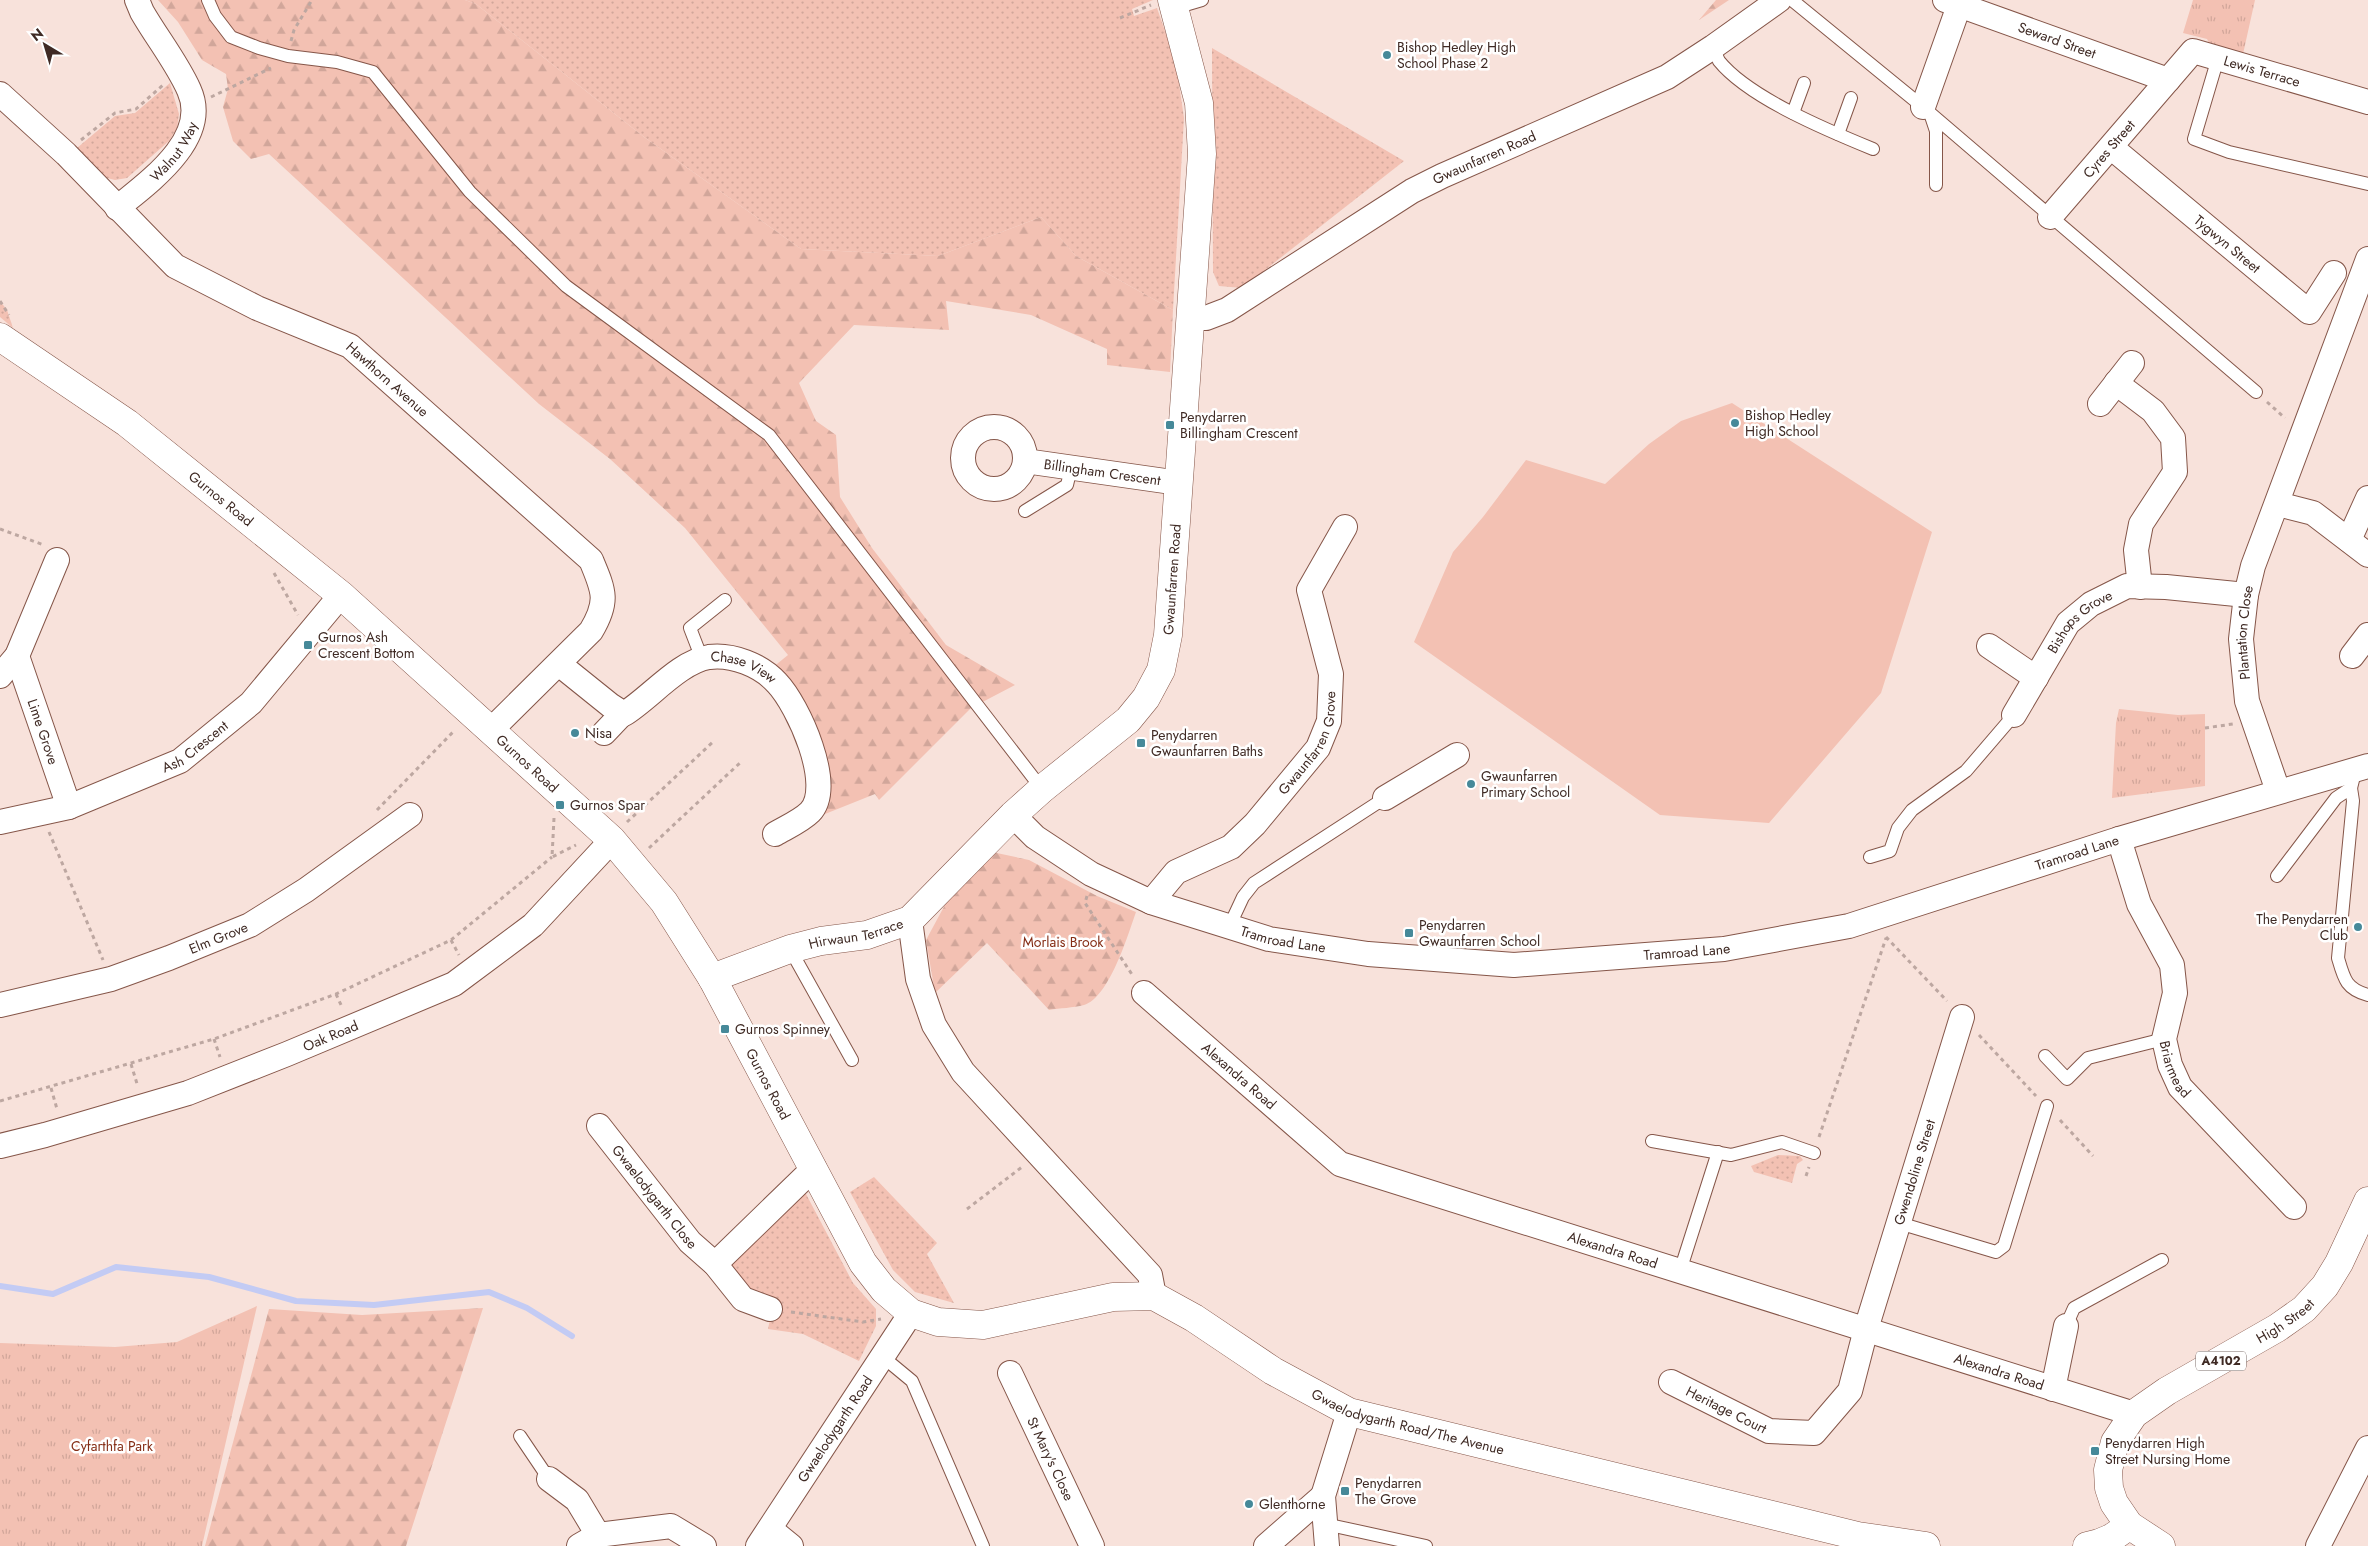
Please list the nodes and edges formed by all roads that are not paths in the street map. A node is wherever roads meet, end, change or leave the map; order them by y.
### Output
1 (137, 0) edge
2 (208, 0) edge
3 (1202, 0) edge
4 (1779, 0) edge
5 (1792, 0) edge
6 (1955, 2) edge
7 (1167, 4) edge
8 (1713, 47) junction
9 (2218, 58) junction
10 (2168, 80) junction
11 (1804, 83) dead end
12 (0, 94) edge
13 (1851, 98) dead end
14 (2368, 102) edge
15 (1927, 110) junction
16 (1793, 113) junction
17 (1838, 134) junction
18 (2112, 148) junction
19 (1873, 150) dead end
20 (2368, 184) edge
21 (1936, 185) dead end
22 (117, 208) junction
23 (2050, 217) junction
24 (2368, 262) edge
25 (2334, 274) dead end
26 (1192, 318) junction
27 (0, 337) edge
28 (2132, 363) dead end
29 (2116, 383) junction
30 (2256, 392) road end
31 (2100, 404) dead end
32 (1025, 461) dead end
33 (1071, 468) junction
34 (1178, 483) junction
35 (2368, 498) edge
36 (2278, 504) junction
37 (1025, 511) dead end
38 (1345, 527) dead end
39 (2349, 540) junction
40 (2368, 555) edge
41 (57, 560) road end
42 (2140, 587) junction
43 (341, 595) junction
44 (2246, 595) junction
45 (725, 600) dead end
46 (2368, 635) edge
47 (1990, 646) dead end
48 (17, 656) junction
49 (2352, 656) dead end
50 (702, 660) junction
51 (559, 664) junction
52 (0, 676) edge
53 (2036, 678) junction
54 (623, 713) junction
55 (2014, 716) joint
56 (482, 721) junction
57 (604, 734) dead end
58 (1456, 754) dead end
59 (2358, 775) edge
60 (1042, 789) junction
61 (2278, 791) junction
62 (1385, 798) joint
63 (70, 807) junction
64 (410, 815) dead end
65 (1013, 816) junction
66 (0, 822) edge
67 (775, 834) dead end
68 (609, 836) junction
69 (2120, 839) junction
70 (1870, 857) dead end
71 (2277, 876) dead end
72 (1151, 902) junction
73 (910, 920) junction
74 (1229, 927) junction
75 (790, 949) junction
76 (712, 978) junction
77 (1144, 993) road end
78 (2368, 995) edge
79 (0, 1005) edge
80 (1962, 1017) road end
81 (2164, 1039) junction
82 (2045, 1056) dead end
83 (852, 1060) dead end
84 (2047, 1106) road end
85 (599, 1126) dead end
86 (1652, 1141) dead end
87 (0, 1146) edge
88 (1718, 1152) junction
89 (1814, 1152) road end
90 (814, 1168) junction
91 (2368, 1201) edge
92 (2294, 1207) dead end
93 (1899, 1223) junction
94 (2162, 1260) dead end
95 (715, 1264) junction
96 (1680, 1271) junction
97 (1154, 1296) junction
98 (770, 1309) road end
99 (912, 1313) junction
100 (2066, 1326) joint
101 (1866, 1329) junction
102 (883, 1357) junction
103 (1010, 1373) dead end
104 (1671, 1382) dead end
105 (2053, 1389) junction
106 (1349, 1412) junction
107 (2134, 1414) junction
108 (520, 1436) dead end
109 (2368, 1448) edge
110 (2362, 1477) edge
111 (549, 1479) joint
112 (1323, 1496) junction
113 (2129, 1525) junction
114 (1326, 1535) edge
115 (764, 1538) edge
116 (590, 1542) edge
117 (704, 1546) edge
118 (791, 1546) edge
119 (983, 1546) edge
120 (1092, 1546) edge
121 (1266, 1546) edge
122 (1426, 1546) edge
123 (1926, 1546) edge
124 (2087, 1546) edge
125 (2161, 1546) edge
126 (2318, 1546) edge

1 - 22 street, Walnut Way
2 - 60 lane
3 - 7 lane
4 - 8 street, Gwaunfarren Road
5 - 15 lane
6 - 10 street, Seward Street
6 - 15 street
7 - 26 street, Gwaunfarren Road
8 - 16 lane
8 - 26 street, Gwaunfarren Road
9 - 10 street, Lewis Terrace
9 - 14 street, Lewis Terrace
9 - 20 lane
10 - 18 street, Cyres Street
11 - 16 lane
12 - 22 street, Hawthorn Avenue
13 - 17 lane
15 - 21 lane
15 - 23 lane
16 - 17 lane
17 - 19 lane
18 - 23 street, Cyres Street
18 - 25 street, Tygwyn Street
22 - 51 street, Hawthorn Avenue
23 - 30 lane
24 - 36 street, Plantation Close
26 - 34 street, Gwaunfarren Road
27 - 43 street, Gurnos Road
28 - 29 street
29 - 31 street
29 - 42 street
32 - 33 street, Billingham Crescent
33 - 34 street, Billingham Crescent
33 - 37 lane
34 - 60 street, Gwaunfarren Road
35 - 39 street
36 - 39 street
36 - 44 street, Plantation Close
38 - 72 street, Gwaunfarren Grove
39 - 40 street
41 - 48 street
42 - 44 street, Bishops Grove
42 - 53 street, Bishops Grove
43 - 56 street, Gurnos Road
43 - 63 street, Ash Crescent
44 - 61 street, Plantation Close
45 - 50 lane
46 - 49 street
47 - 53 street
48 - 52 street
48 - 63 street, Lime Grove
50 - 54 street, Chase View
50 - 67 street, Chase View
51 - 54 street
51 - 56 street, Hawthorn Avenue
53 - 55 street, Bishops Grove
54 - 57 street, Chase View
55 - 70 lane
56 - 68 street, Gurnos Road
58 - 62 street
59 - 61 street, Tramroad Lane
59 - 71 lane
59 - 78 lane
60 - 65 street, Hirwaun Terrace
61 - 69 street, Tramroad Lane
62 - 74 lane
63 - 66 street, Ash Crescent
64 - 79 street, Elm Grove
65 - 72 street, Tramroad Lane
65 - 73 street, Hirwaun Terrace
68 - 76 street, Gurnos Road
68 - 87 street, Oak Road
69 - 74 street, Tramroad Lane
69 - 81 street, Briarmead
72 - 74 street, Tramroad Lane
73 - 75 street, Hirwaun Terrace
73 - 97 street
75 - 76 street, Hirwaun Terrace
75 - 83 lane
76 - 90 street, Gurnos Road
77 - 96 street, Alexandra Road
80 - 93 street, Gwendoline Street
81 - 82 lane
81 - 92 street, Briarmead
84 - 93 lane
85 - 95 street, Gwaelodygarth Close
86 - 88 lane
88 - 89 lane
88 - 96 lane
90 - 95 street
90 - 99 street, Gurnos Road
91 - 107 street, High Street / A4102
93 - 101 street, Gwendoline Street
94 - 100 lane
95 - 98 street, Gwaelodygarth Close
96 - 101 street, Alexandra Road
97 - 99 street
97 - 106 street, Gwaelodygarth Road/The Avenue
99 - 102 street, Gwaelodygarth Road
100 - 105 street
101 - 104 street, Heritage Court
101 - 105 street, Alexandra Road
102 - 115 street, Gwaelodygarth Road
102 - 119 lane
103 - 120 street, St Mary's Close
105 - 107 street, Alexandra Road
106 - 112 street
106 - 123 street, Gwaelodygarth Road/The Avenue
107 - 113 street, High Street / A4102
108 - 111 lane
109 - 110 street
110 - 126 street
111 - 116 street
112 - 114 street
112 - 121 street
113 - 124 street
113 - 125 street, A4102
114 - 122 lane
115 - 118 street
116 - 117 street

